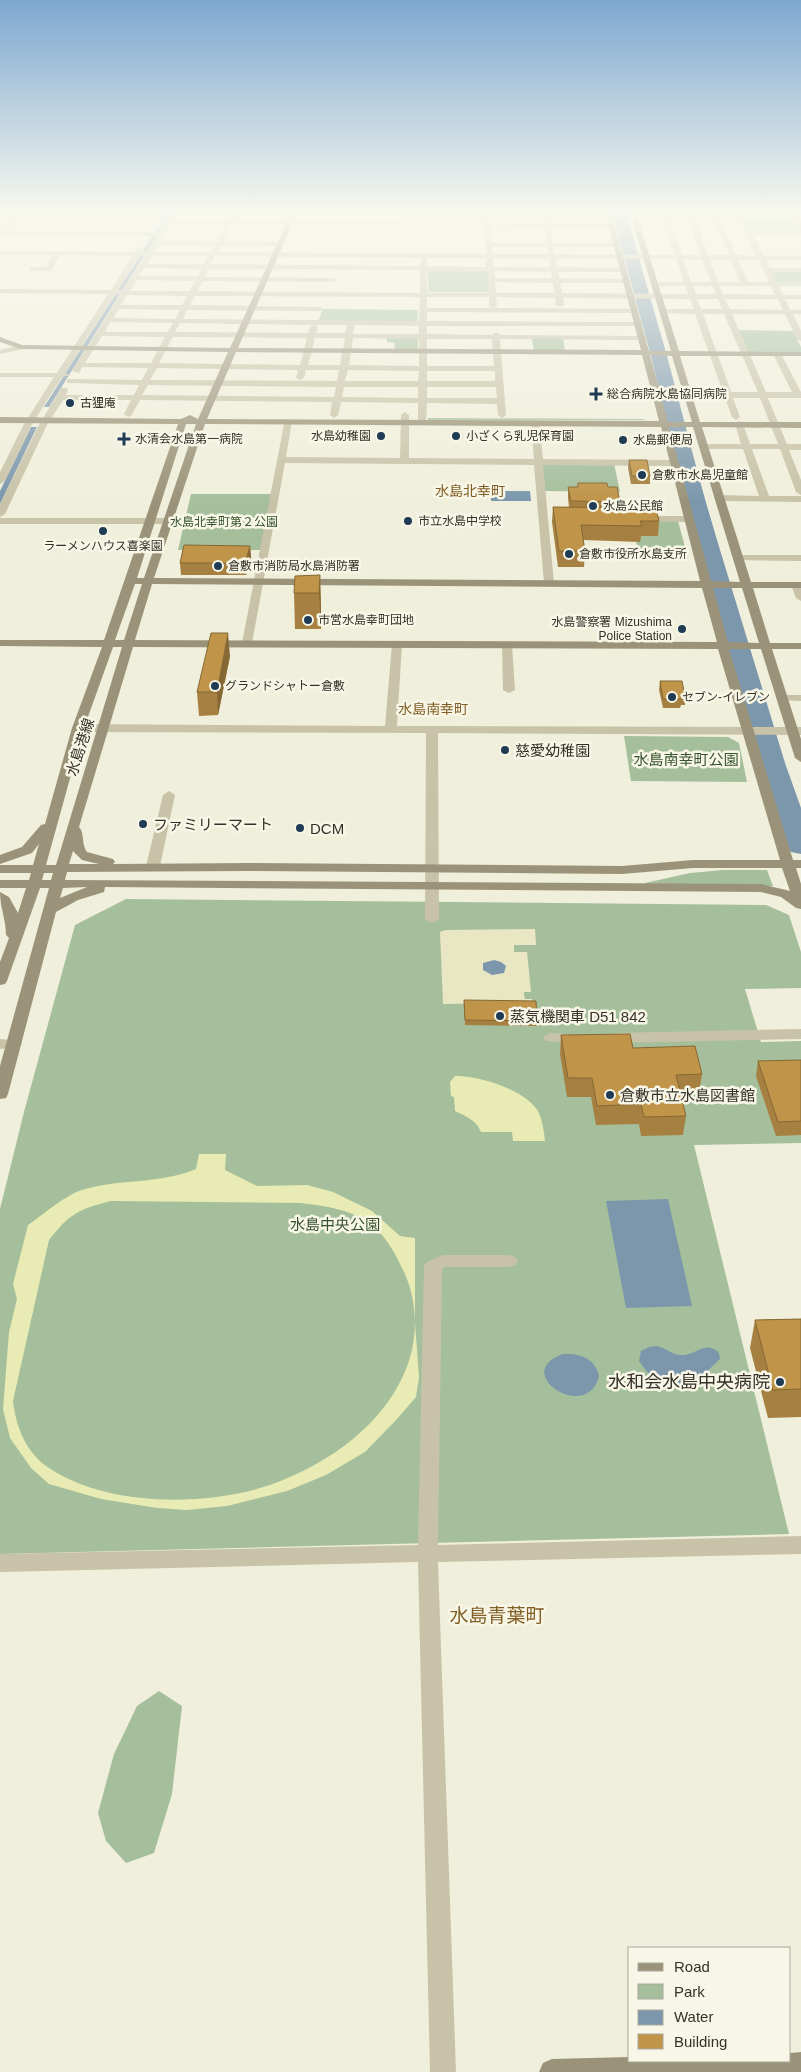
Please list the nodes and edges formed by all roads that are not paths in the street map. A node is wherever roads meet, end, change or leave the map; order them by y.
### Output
1 (251, 309) edge
2 (320, 309) edge
3 (110, 310) edge
4 (113, 310) edge
5 (183, 310) edge
6 (424, 310) joint
7 (493, 310) junction
8 (561, 311) junction
9 (635, 311) joint
10 (662, 311) joint
11 (698, 311) junction
12 (728, 311) junction
13 (786, 312) junction
14 (801, 312) edge
15 (104, 319) junction
16 (177, 321) junction
17 (246, 322) junction
18 (315, 323) junction
19 (351, 323) junction
20 (424, 323) junction
21 (494, 324) junction
22 (564, 324) junction
23 (639, 324) junction
24 (99, 334) junction
25 (169, 335) junction
26 (240, 336) junction
27 (311, 336) junction
28 (350, 336) junction
29 (423, 337) junction
30 (496, 337) junction
31 (566, 338) junction
32 (643, 338) junction
33 (0, 339) edge
34 (801, 339) edge
35 (21, 347) junction
36 (83, 349) junction
37 (161, 350) junction
38 (233, 351) junction
39 (0, 352) edge
40 (308, 352) junction
41 (347, 352) junction
42 (423, 352) junction
43 (498, 352) junction
44 (568, 353) junction
45 (651, 353) junction
46 (671, 354) junction
47 (712, 354) junction
48 (744, 354) junction
49 (777, 354) junction
50 (801, 354) edge
51 (79, 365) junction
52 (153, 367) junction
53 (225, 368) junction
54 (303, 368) junction
55 (344, 368) junction
56 (423, 369) junction
57 (499, 369) junction
58 (0, 375) edge
59 (67, 376) junction
60 (145, 382) junction
61 (218, 384) junction
62 (299, 384) junction
63 (340, 384) junction
64 (423, 384) junction
65 (500, 384) junction
66 (689, 395) junction
67 (728, 395) junction
68 (763, 395) junction
69 (799, 395) edge
70 (59, 397) junction
71 (136, 398) junction
72 (210, 400) junction
73 (338, 400) junction
74 (423, 401) junction
75 (501, 401) junction
76 (293, 405) junction
77 (0, 413) edge
78 (128, 414) junction
79 (334, 415) junction
80 (502, 416) junction
81 (32, 417) junction
82 (47, 417) junction
83 (801, 417) edge
84 (203, 418) junction
85 (405, 419) junction
86 (422, 419) junction
87 (0, 420) edge
88 (667, 420) junction
89 (696, 420) junction
90 (737, 420) junction
91 (773, 420) junction
92 (183, 421) junction
93 (288, 421) junction
94 (535, 423) junction
95 (801, 424) edge
96 (704, 446) junction
97 (747, 447) junction
98 (782, 447) junction
99 (801, 447) edge
100 (282, 460) junction
101 (404, 461) junction
102 (539, 462) junction
103 (673, 463) junction
104 (0, 481) edge
105 (801, 492) edge
106 (719, 498) junction
107 (765, 499) junction
108 (801, 499) edge
109 (0, 514) edge
110 (630, 518) edge
111 (689, 520) junction
112 (0, 521) edge
113 (149, 521) junction
114 (168, 521) junction
115 (738, 558) junction
116 (801, 558) edge
117 (131, 581) junction
118 (149, 582) junction
119 (259, 582) junction
120 (549, 583) junction
121 (710, 584) junction
122 (746, 585) junction
123 (799, 585) edge
124 (801, 598) edge
125 (0, 643) edge
126 (108, 643) junction
127 (129, 643) junction
128 (247, 643) junction
129 (397, 644) junction
130 (507, 644) junction
131 (728, 646) junction
132 (766, 646) junction
133 (801, 646) edge
134 (509, 690) dead end
135 (782, 698) junction
136 (801, 698) edge
137 (78, 728) junction
138 (104, 728) junction
139 (391, 730) junction
140 (432, 730) junction
141 (751, 731) junction
142 (797, 731) edge
143 (801, 758) edge
144 (169, 796) dead end
145 (51, 821) junction
146 (74, 821) junction
147 (0, 860) edge
148 (796, 864) edge
149 (722, 865) junction
150 (157, 867) junction
151 (38, 868) junction
152 (61, 868) junction
153 (0, 869) edge
154 (432, 869) junction
155 (57, 883) junction
156 (157, 883) junction
157 (0, 884) edge
158 (34, 884) junction
159 (432, 886) junction
160 (602, 888) junction
161 (0, 896) edge
162 (801, 904) edge
163 (50, 910) junction
164 (432, 919) dead end
165 (13, 941) junction
166 (0, 981) edge
167 (801, 1034) edge
168 (551, 1038) dead end
169 (7, 1044) edge
170 (0, 1094) edge
171 (509, 1261) dead end
172 (801, 1545) edge
173 (428, 1554) junction
174 (0, 1563) edge
175 (801, 2065) edge
176 (443, 2072) edge
177 (552, 2072) edge

1 - 17 street, 水島港線
2 - 18 street
3 - 15 street
4 - 15 street
5 - 16 street
6 - 7 street
6 - 20 street
7 - 8 street
7 - 21 street
8 - 9 street
8 - 22 street
9 - 23 street
10 - 11 street
10 - 46 street
11 - 12 street
11 - 47 street
12 - 13 street
12 - 48 street
13 - 14 street
13 - 34 street
15 - 16 street
15 - 24 street
15 - 36 street
16 - 17 street
16 - 25 street
17 - 18 street
17 - 26 street, 水島港線
18 - 19 street
18 - 27 street
19 - 20 street
19 - 28 street
20 - 21 street
20 - 29 street
21 - 22 street
21 - 30 street
22 - 23 street
22 - 31 street
23 - 32 street
24 - 25 street
24 - 36 street
25 - 26 street
25 - 37 street
26 - 27 street
26 - 38 street, 水島港線
27 - 28 street
27 - 40 street
28 - 29 street
28 - 41 street
29 - 30 street
29 - 42 street
30 - 31 street
30 - 43 street
31 - 32 street
31 - 44 street
32 - 45 street
33 - 35 street
35 - 36 street
35 - 39 street
36 - 37 street
36 - 51 street
36 - 59 street
37 - 38 street
37 - 52 street
38 - 40 street
38 - 53 street, 水島港線
40 - 41 street
40 - 54 street
41 - 42 street
41 - 55 street
42 - 43 street
42 - 56 street
43 - 44 street
43 - 57 street
44 - 45 street
45 - 46 street
45 - 88 street
46 - 47 street
46 - 66 street
47 - 48 street
47 - 67 street
48 - 49 street
48 - 68 street
49 - 50 street
49 - 69 street
51 - 52 street
51 - 59 street
52 - 53 street
52 - 60 street
53 - 54 street
53 - 61 street, 水島港線
54 - 55 street
54 - 62 street
55 - 56 street
55 - 63 street
56 - 57 street
56 - 64 street
57 - 65 street
58 - 59 street
59 - 60 street
59 - 70 street
59 - 81 street
60 - 61 street
60 - 71 street
61 - 62 street
61 - 72 street, 水島港線
62 - 63 street
62 - 76 street
63 - 64 street
63 - 73 street
64 - 65 street
64 - 74 street
65 - 75 street
66 - 67 street
66 - 89 street
67 - 68 street
67 - 90 street
68 - 69 street
68 - 91 street
70 - 71 street
70 - 82 street
71 - 72 street
71 - 78 street
72 - 76 street
72 - 84 street, 水島港線
73 - 74 street
73 - 76 street
73 - 79 street
74 - 75 street
74 - 86 street
75 - 80 street
77 - 81 street
78 - 82 street
78 - 84 street
79 - 84 street
79 - 85 street
80 - 86 street
80 - 88 street
81 - 82 street
81 - 87 street
81 - 104 street
82 - 92 street
82 - 109 street
83 - 91 street
84 - 92 street
84 - 93 street
84 - 114 street, 水島港線
85 - 86 street
85 - 93 street
85 - 101 street
86 - 94 street
88 - 89 street
88 - 94 street
88 - 103 street
89 - 90 street
89 - 96 street
90 - 91 street
90 - 97 street
91 - 95 street
91 - 98 street
92 - 113 street, 水島港線
93 - 100 street
94 - 102 street
96 - 97 street
96 - 106 street
97 - 98 street
97 - 107 street
98 - 99 street
98 - 105 street
100 - 101 street
100 - 119 street
101 - 102 street
102 - 103 street
102 - 120 street
103 - 111 street
106 - 107 street
106 - 115 street
107 - 108 street
110 - 111 street
111 - 121 street
112 - 113 street
113 - 114 street
113 - 117 street, 水島港線
114 - 118 street, 水島港線
115 - 116 street
115 - 122 street
117 - 118 street
117 - 126 street, 水島港線
118 - 119 street
118 - 127 street, 水島港線
119 - 120 street
119 - 128 street
120 - 121 street
121 - 122 street
121 - 131 street
122 - 123 street
122 - 132 street
123 - 124 street
125 - 126 street
126 - 127 street
126 - 137 street, 水島港線
127 - 128 street
127 - 138 street, 水島港線
128 - 129 street
129 - 130 street
129 - 139 street
130 - 131 street
130 - 134 street
131 - 132 street
131 - 141 street
132 - 133 street
132 - 135 street
135 - 136 street
135 - 142 street
137 - 138 street
137 - 145 street, 水島港線
138 - 139 street
138 - 146 street, 水島港線
139 - 140 street
140 - 141 street
140 - 154 street
141 - 142 street
141 - 148 street
142 - 143 street
144 - 150 street
145 - 147 street
145 - 151 street, 水島港線
146 - 150 street
146 - 152 street, 水島港線
148 - 149 street
148 - 162 street
149 - 154 street
149 - 160 street
150 - 152 street
150 - 154 street
151 - 152 street
151 - 153 street
151 - 158 street, 水島港線
152 - 155 street, 水島港線
154 - 159 street
155 - 156 street
155 - 158 street
155 - 163 street, 水島港線
156 - 159 street
156 - 163 street
157 - 158 street
158 - 165 street, 水島港線
159 - 160 street
159 - 164 street
160 - 162 street
161 - 165 street
163 - 169 street, 水島港線
165 - 166 street, 水島港線
167 - 168 street
169 - 170 street, 水島港線
171 - 173 street
172 - 173 street
173 - 174 street
173 - 176 street
175 - 177 street

